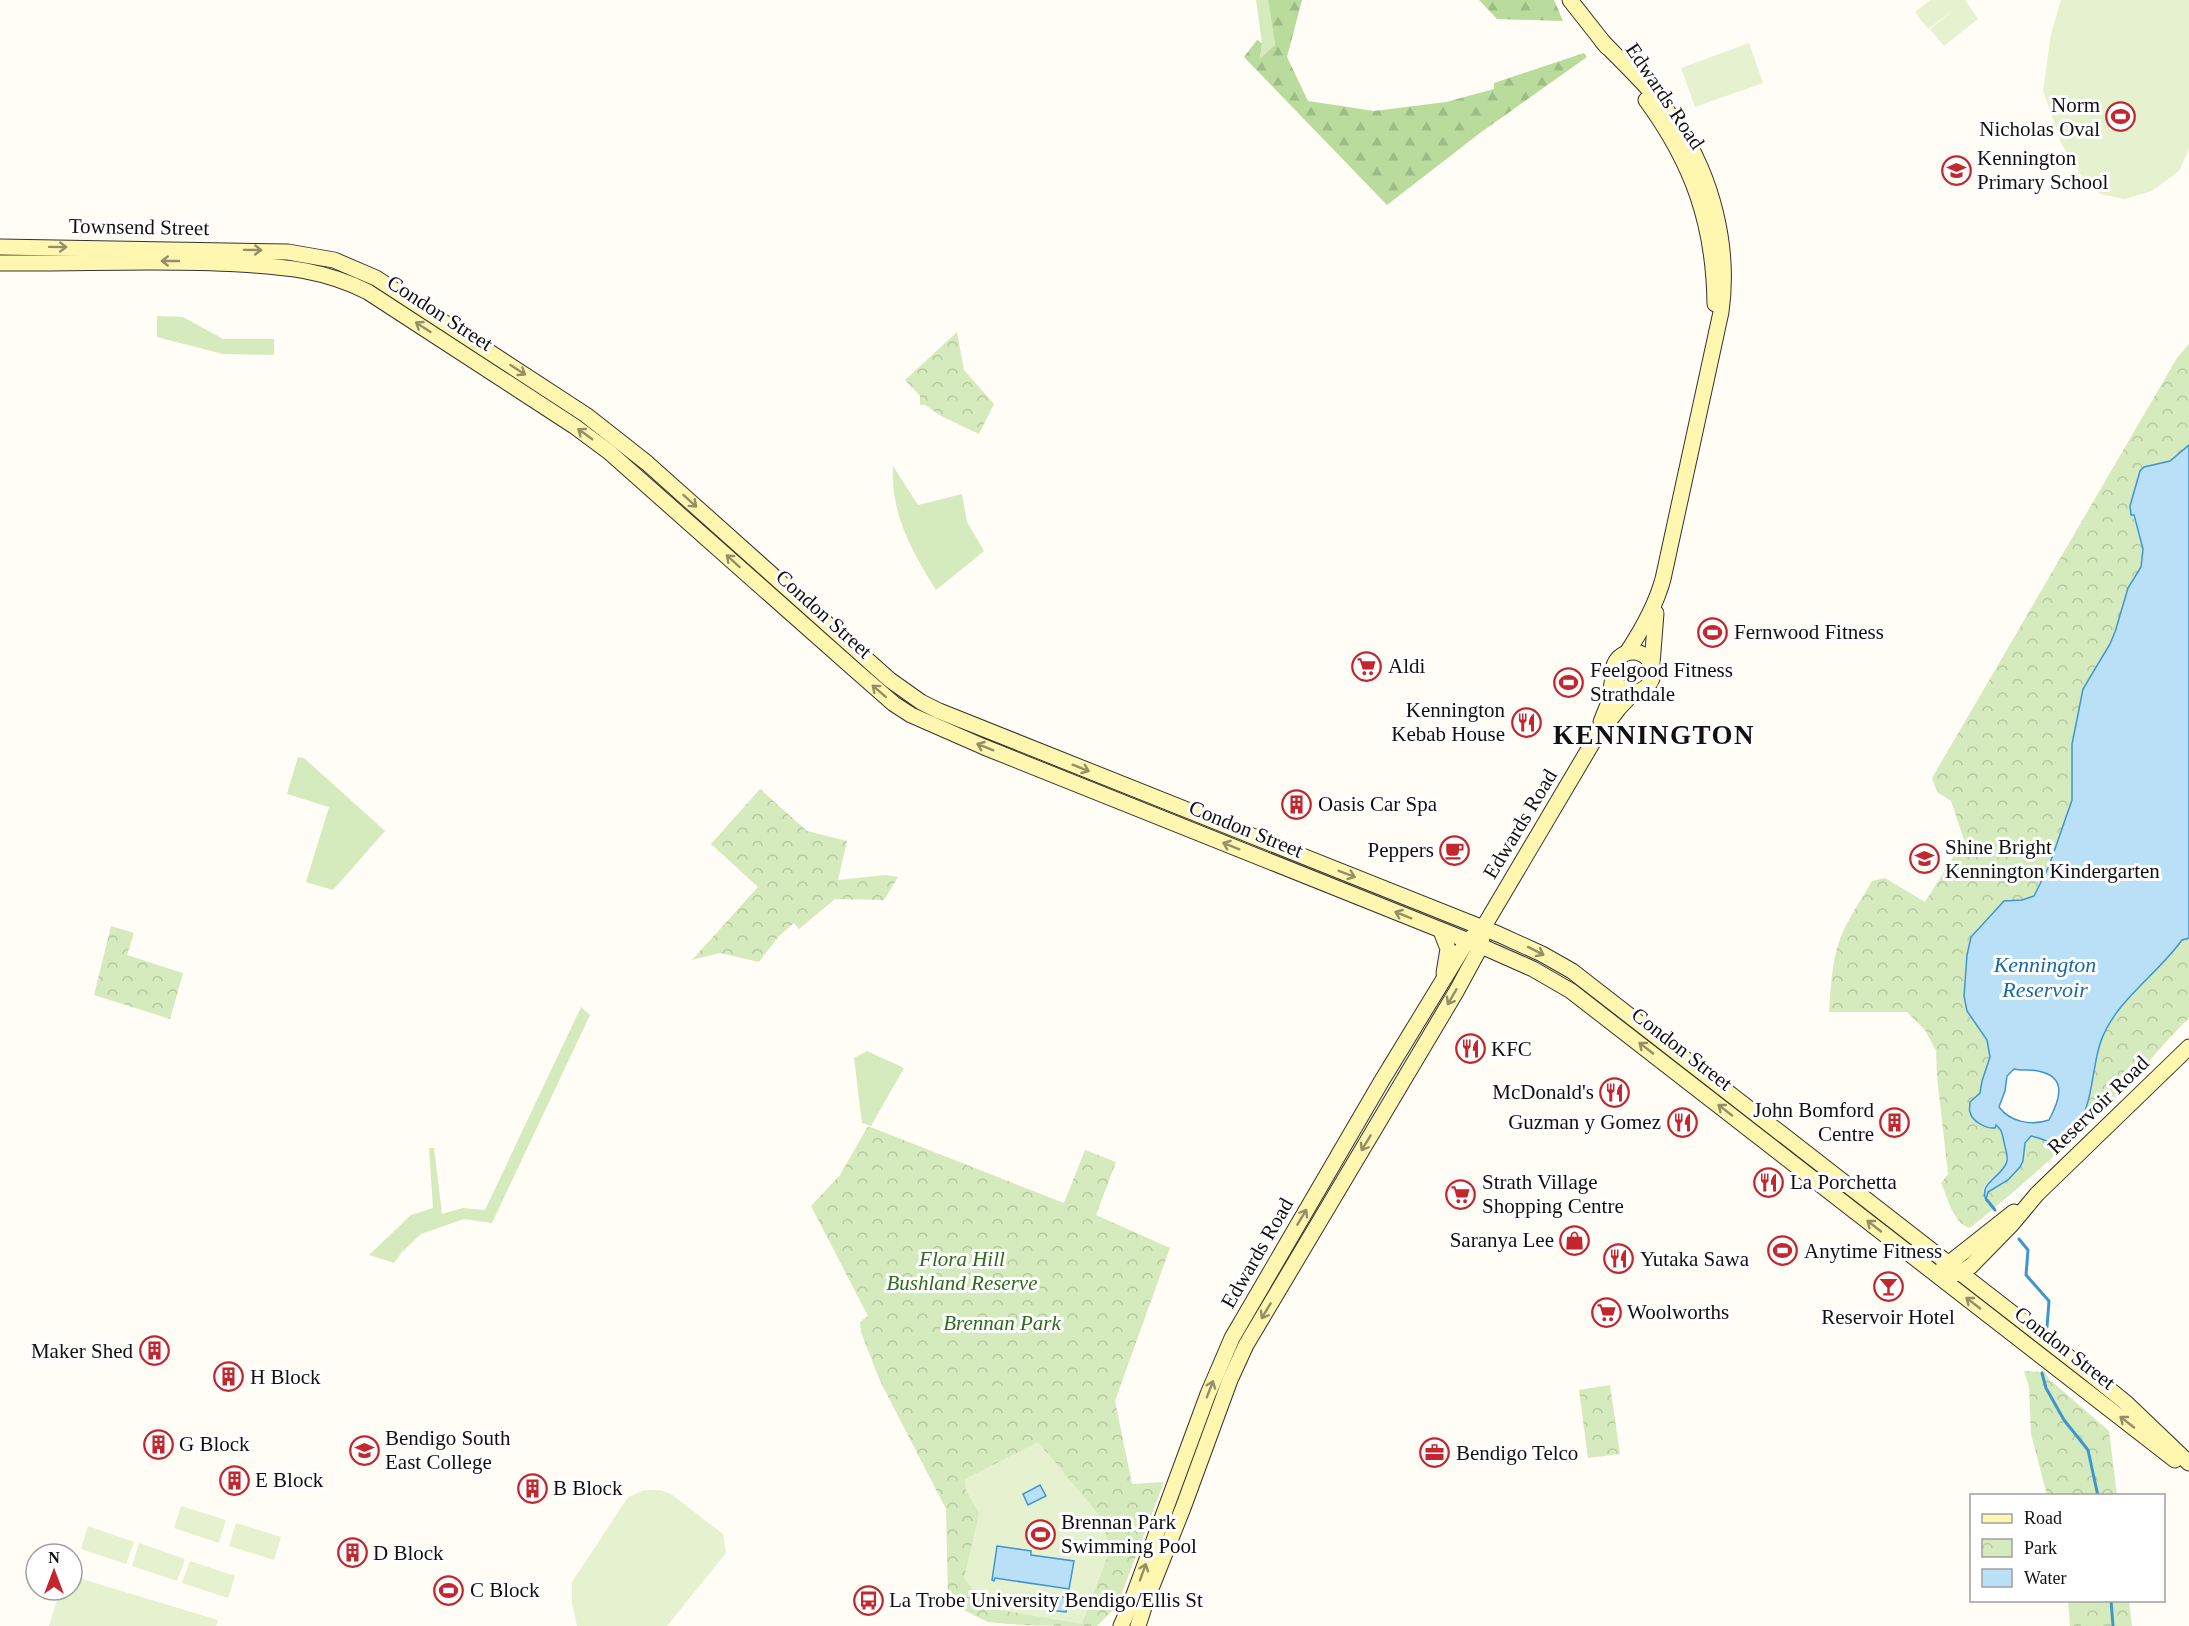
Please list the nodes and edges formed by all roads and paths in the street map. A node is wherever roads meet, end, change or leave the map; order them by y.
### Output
1 (1570, 0) edge
2 (1602, 41) junction
3 (1684, 136) junction
4 (1693, 180) junction
5 (0, 247) edge
6 (277, 251) junction
7 (0, 262) edge
8 (270, 266) joint
9 (359, 287) junction
10 (1712, 352) junction
11 (551, 392) junction
12 (542, 405) junction
13 (659, 484) junction
14 (1658, 598) junction
15 (1628, 651) junction
16 (1652, 664) junction
17 (1614, 677) junction
18 (1634, 692) junction
19 (1593, 742) junction
20 (1042, 761) junction
21 (1272, 844) junction
22 (1311, 877) junction
23 (1483, 928) junction
24 (1441, 931) junction
25 (1474, 944) junction
26 (1441, 985) junction
27 (2189, 1047) edge
28 (1831, 1172) junction
29 (1825, 1188) junction
30 (1955, 1268) junction
31 (1937, 1274) junction
32 (2189, 1463) edge
33 (2189, 1472) edge
34 (1121, 1626) edge
35 (1138, 1626) edge

1 - 2 main road, Edwards Road
2 - 3 main road, Edwards Road
2 - 4 main road, Edwards Road
3 - 4 main road
3 - 10 main road, Edwards Road
4 - 10 main road, Edwards Road
5 -> 6 main road, Townsend Street
6 - 9 main road
6 -> 11 main road, Condon Street
8 -> 7 main road, Townsend Street
8 - 9 main road, Condon Street
12 -> 9 main road, Condon Street
10 - 14 main road, Edwards Road
11 - 12 main road
11 - 13 main road, Condon Street
13 -> 12 main road, Condon Street
13 - 20 main road, Condon Street
14 - 15 main road, Edwards Road
14 - 16 main road, Edwards Road
15 - 16 main road
15 - 17 main road
16 - 18 main road
17 - 18 main road
17 - 19 main road, Edwards Road
18 - 19 main road, Edwards Road
19 - 23 main road, Edwards Road
20 -> 21 main road, Condon Street
22 -> 20 main road, Condon Street
21 - 22 main road
21 -> 23 main road, Condon Street
24 -> 22 main road, Condon Street
23 - 25 main road, Edwards Road
23 -> 28 main road, Condon Street
24 - 25 main road, Condon Street
24 - 26 main road
25 - 26 main road, Edwards Road
29 -> 25 main road, Condon Street
25 -> 35 main road, Edwards Road
34 -> 26 main road, Edwards Road
27 - 30 main road, Reservoir Road
28 - 29 main road
28 - 30 main road, Condon Street
31 -> 29 main road, Condon Street
30 - 31 main road, Reservoir Road
30 - 32 main road, Condon Street
33 -> 31 main road, Condon Street

